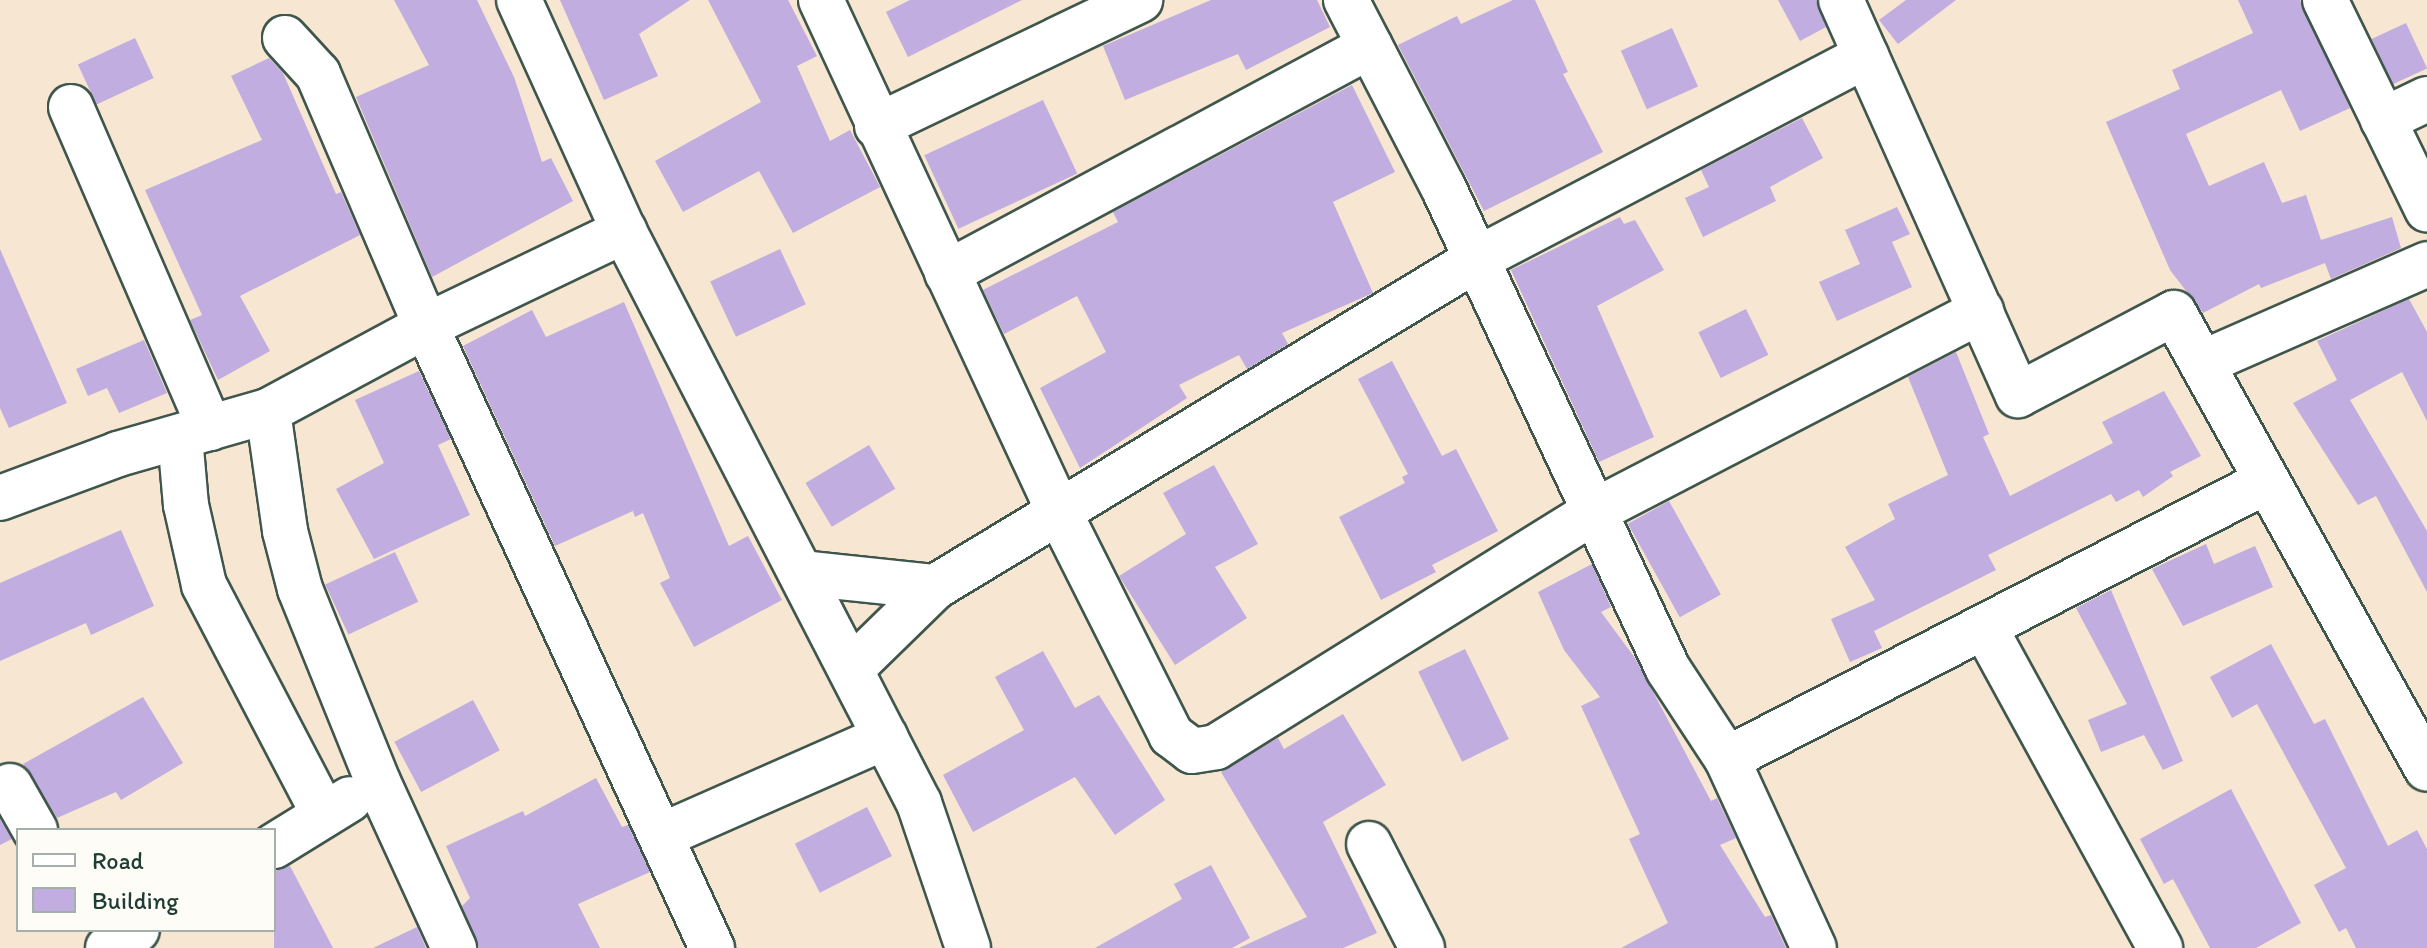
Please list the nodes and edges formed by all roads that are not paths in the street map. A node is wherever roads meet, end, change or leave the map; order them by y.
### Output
1 (519, 0) edge
2 (821, 0) edge
3 (1346, 0) edge
4 (2325, 0) edge
5 (1122, 4) edge
6 (1854, 4) edge
7 (285, 38) dead end
8 (1370, 46) junction
9 (1866, 56) junction
10 (2427, 99) edge
11 (71, 107) dead end
12 (2383, 120) junction
13 (877, 126) junction
14 (2427, 209) edge
15 (624, 231) junction
16 (1477, 259) junction
17 (2427, 264) edge
18 (947, 273) junction
19 (1981, 311) junction
20 (2174, 313) junction
21 (426, 326) junction
22 (2258, 338) junction
23 (2202, 363) junction
24 (268, 411) junction
25 (195, 432) junction
26 (2267, 481) junction
27 (0, 498) edge
28 (1595, 511) junction
29 (1059, 512) junction
30 (801, 573) junction
31 (935, 587) junction
32 (1985, 628) junction
33 (851, 669) junction
34 (885, 737) junction
35 (1727, 759) junction
36 (2427, 769) edge
37 (378, 782) junction
38 (10, 786) dead end
39 (324, 815) junction
40 (34, 828) edge
41 (663, 835) junction
42 (1369, 844) dead end
43 (276, 845) edge
44 (134, 932) edge
45 (108, 948) edge
46 (454, 948) edge
47 (712, 948) edge
48 (968, 948) edge
49 (1422, 948) edge
50 (1814, 948) edge
51 (2160, 948) edge

1 - 15 street
2 - 13 street
3 - 8 street
4 - 12 street
5 - 13 street
6 - 9 street
7 - 21 street
8 - 16 street
8 - 18 street
9 - 16 street
9 - 19 street
10 - 12 street
11 - 25 street
12 - 14 street
13 - 18 street
15 - 21 street
15 - 30 street
16 - 28 street
16 - 29 street
17 - 22 street
18 - 29 street
19 - 20 street
19 - 28 street
20 - 22 street
20 - 23 street
21 - 24 street
21 - 41 street
22 - 23 street
23 - 26 street
24 - 25 street
24 - 37 street
25 - 27 street
25 - 39 street
26 - 32 street
26 - 36 street
28 - 29 street
28 - 35 street
29 - 31 street
30 - 31 street
30 - 33 street
31 - 33 street
32 - 35 street
32 - 51 street
33 - 34 street
34 - 41 street
34 - 48 street
35 - 50 street
37 - 39 street
37 - 46 street
38 - 40 street
39 - 43 street
41 - 47 street
42 - 49 street
44 - 45 street

